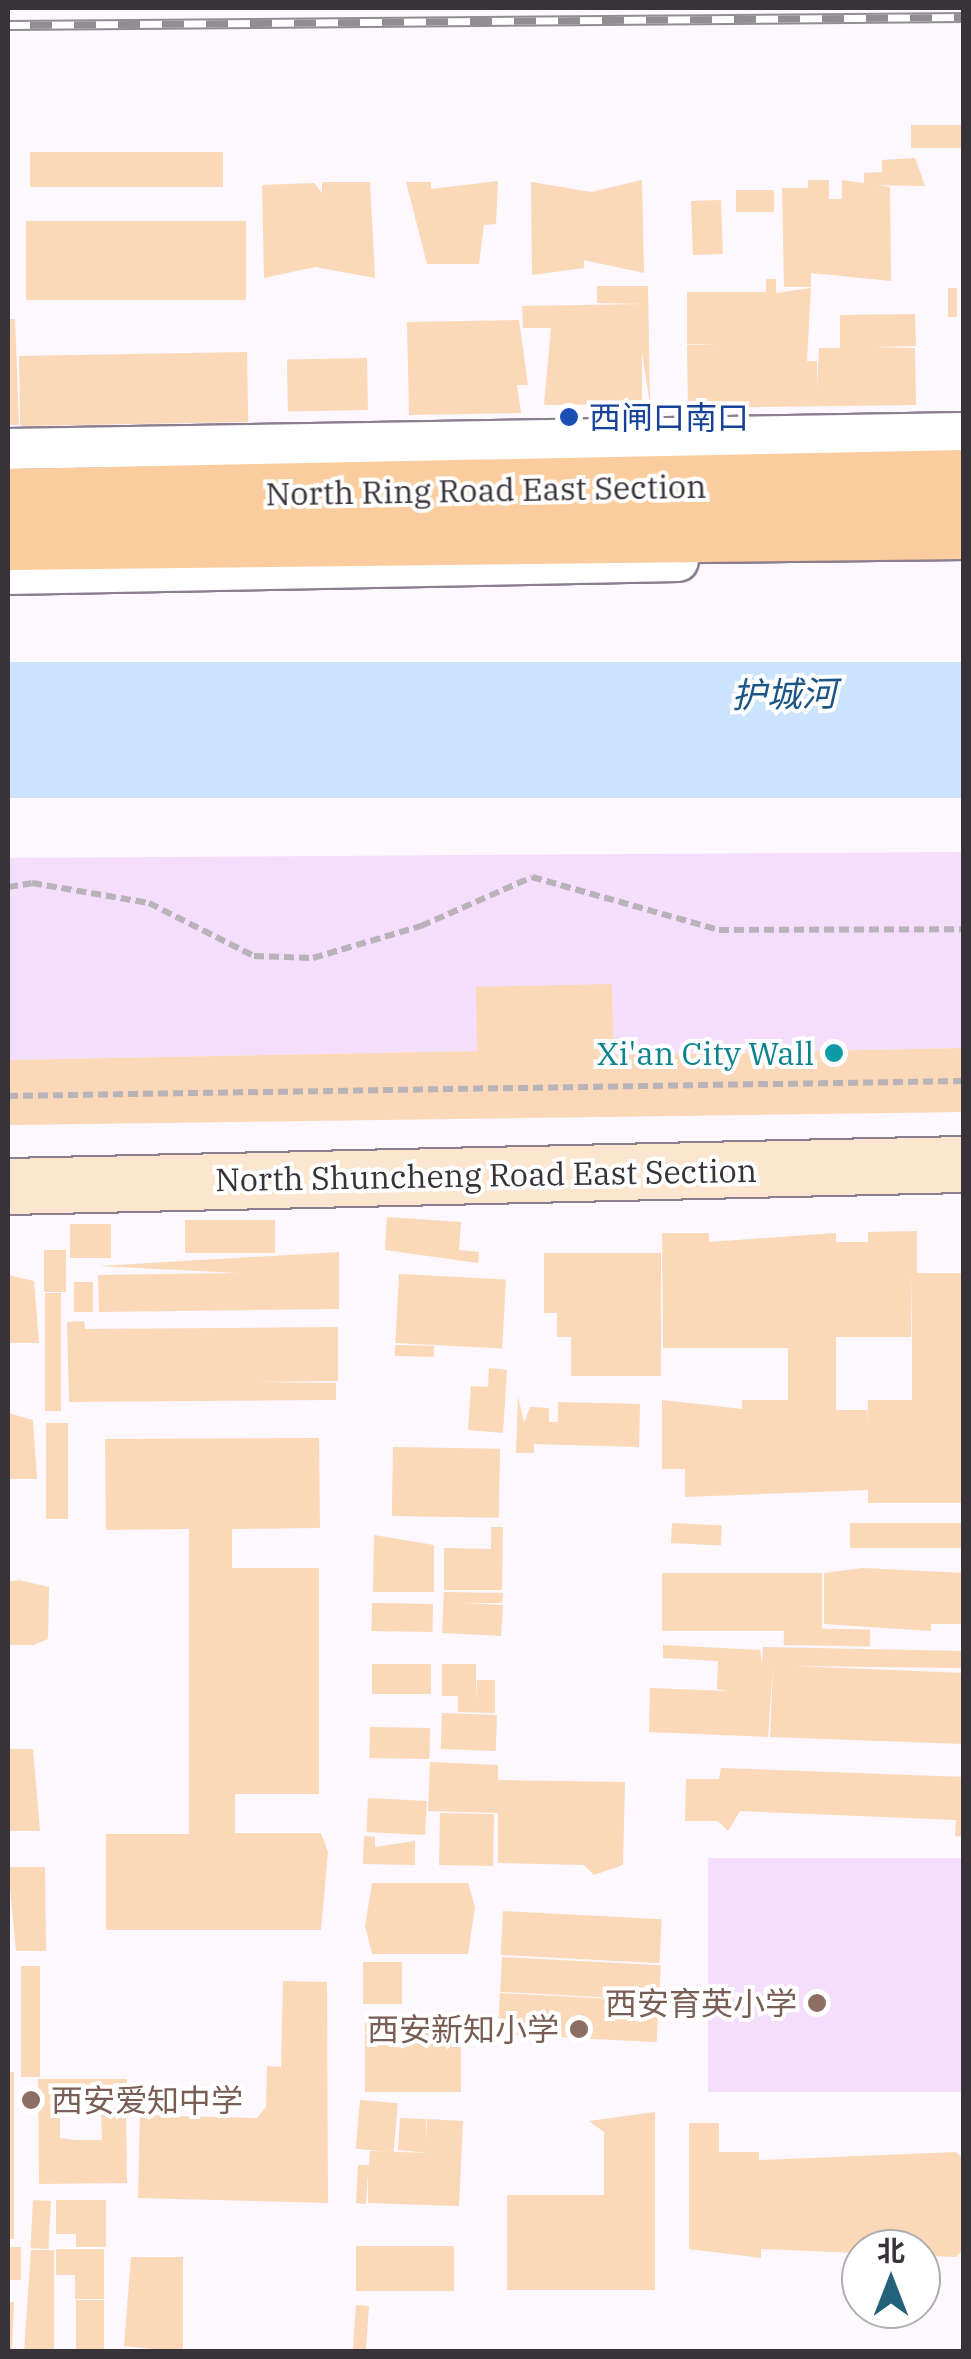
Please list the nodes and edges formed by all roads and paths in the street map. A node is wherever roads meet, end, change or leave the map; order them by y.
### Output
1 (964, 433) edge
2 (8, 448) edge
3 (964, 478) edge
4 (8, 496) edge
5 (964, 531) edge
6 (8, 542) edge
7 (964, 556) edge
8 (8, 574) edge
9 (8, 888) edge
10 (964, 929) edge
11 (964, 1082) edge
12 (8, 1096) edge
13 (964, 1164) edge
14 (8, 1186) edge

1 - 2 street
3 - 4 main road, North Ring Road East Section
5 - 6 main road, North Ring Road East Section
7 - 8 street
9 - 10 path
11 - 12 path
13 - 14 street, North Shuncheng Road East Section

